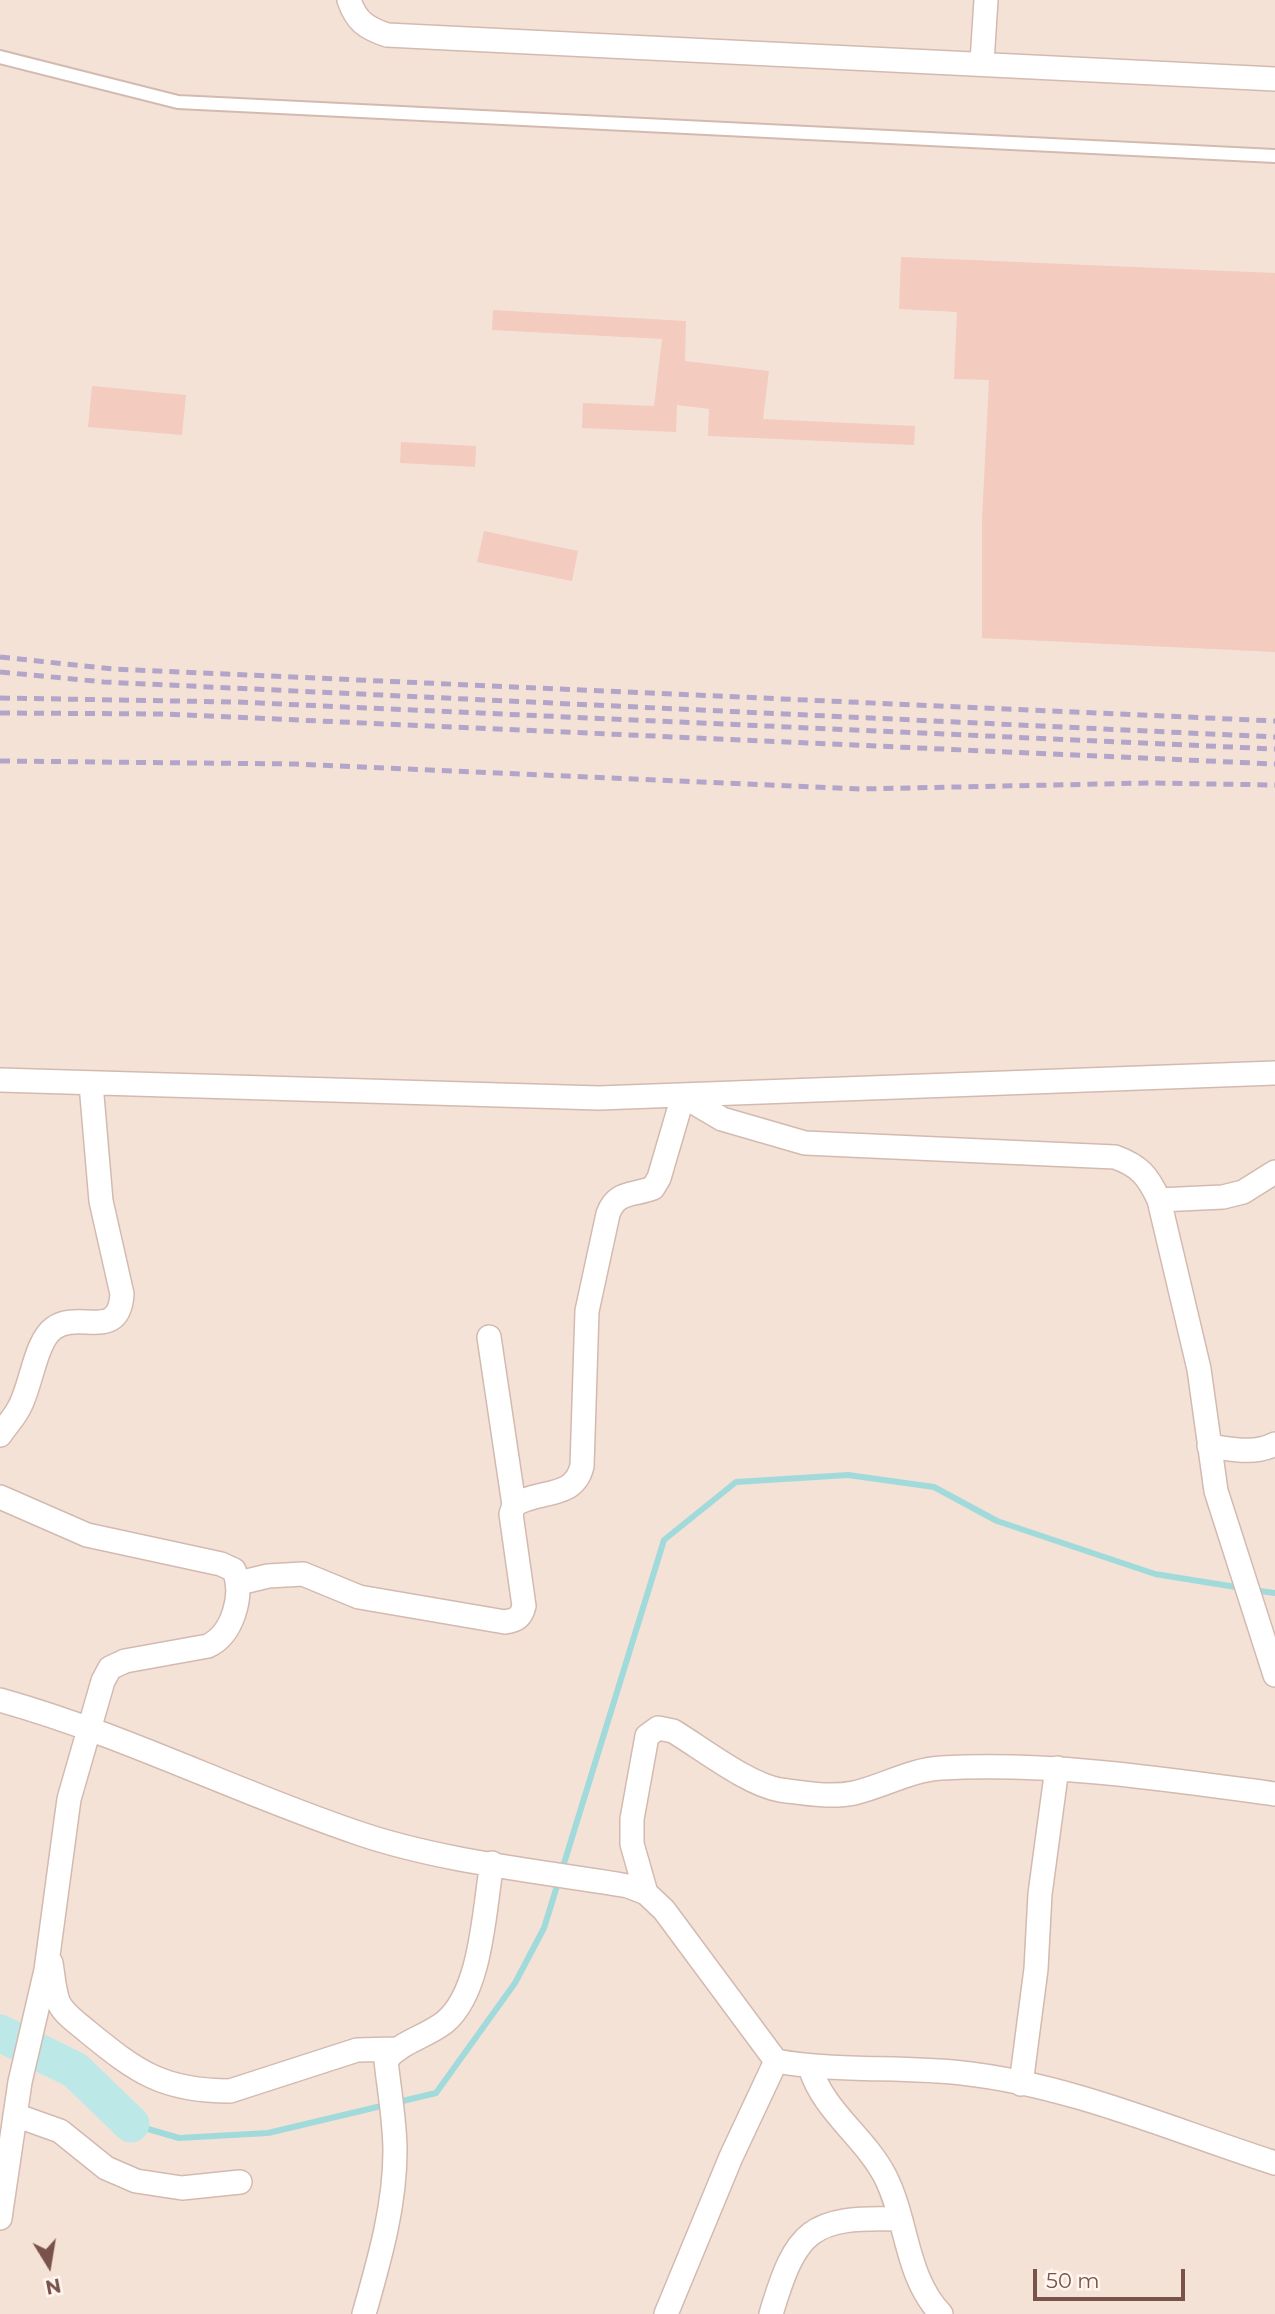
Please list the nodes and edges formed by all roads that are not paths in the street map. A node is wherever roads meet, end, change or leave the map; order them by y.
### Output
1 (349, 0) edge
2 (986, 0) edge
3 (0, 57) edge
4 (982, 62) junction
5 (1275, 79) edge
6 (1275, 156) edge
7 (1275, 1073) edge
8 (0, 1080) edge
9 (91, 1084) junction
10 (683, 1096) junction
11 (1275, 1172) edge
12 (1159, 1200) junction
13 (488, 1337) dead end
14 (0, 1435) edge
15 (1209, 1446) junction
16 (1272, 1450) edge
17 (0, 1497) edge
18 (514, 1505) junction
19 (239, 1583) junction
20 (1275, 1675) edge
21 (0, 1700) edge
22 (89, 1726) junction
23 (1057, 1768) junction
24 (1275, 1794) edge
25 (500, 1865) junction
26 (637, 1889) junction
27 (49, 1947) junction
28 (391, 2054) junction
29 (776, 2061) junction
30 (810, 2067) junction
31 (1021, 2084) junction
32 (15, 2115) junction
33 (1275, 2163) edge
34 (240, 2182) dead end
35 (0, 2218) edge
36 (899, 2219) junction
37 (364, 2314) edge
38 (666, 2314) edge
39 (771, 2314) edge
40 (941, 2314) edge

1 - 4 street
2 - 4 street
3 - 6 lane
4 - 5 street
7 - 10 street
8 - 9 street
9 - 10 street
9 - 14 street
10 - 12 street
10 - 18 street
11 - 12 street
12 - 15 street
13 - 18 street
15 - 16 street
15 - 20 street
17 - 19 street
18 - 19 street
19 - 22 street
21 - 22 street
22 - 25 street
22 - 27 street
23 - 24 street
23 - 26 street
23 - 31 street
25 - 26 street
25 - 28 street
26 - 29 street
27 - 28 street
27 - 32 street
28 - 37 street
29 - 30 street
29 - 38 street
30 - 31 street
30 - 36 street
31 - 33 street
32 - 34 street
32 - 35 street
36 - 39 street
36 - 40 street

